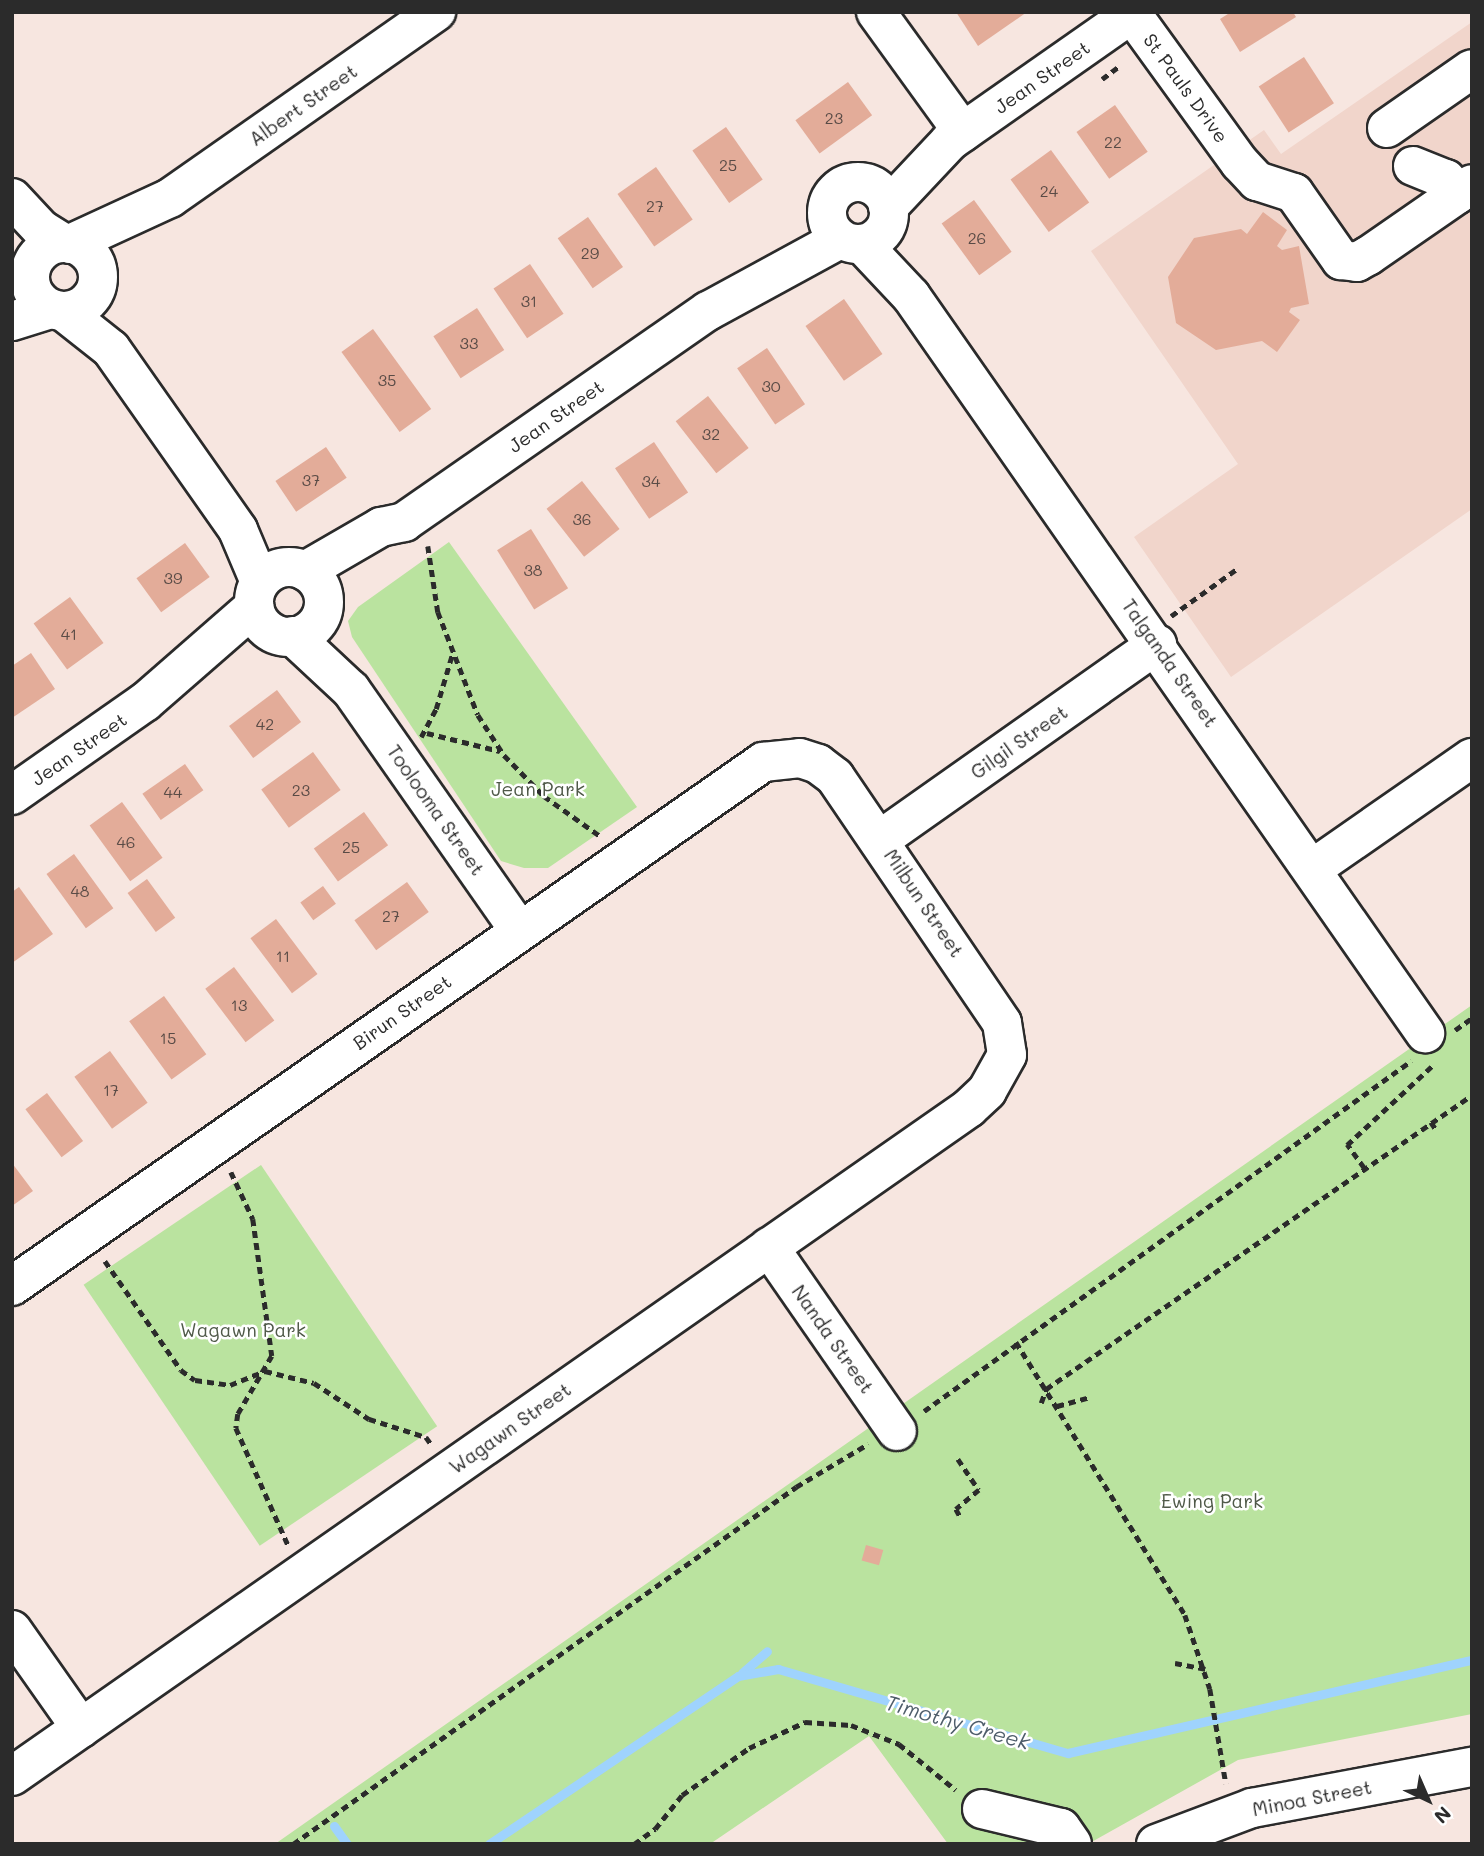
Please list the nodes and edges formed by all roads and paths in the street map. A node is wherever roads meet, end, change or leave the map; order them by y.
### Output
1 (436, 12) edge
2 (876, 12) edge
3 (1133, 13) edge
4 (1472, 69) edge
5 (1387, 128) dead end
6 (957, 136) junction
7 (1413, 166) dead end
8 (1464, 189) edge
9 (12, 198) edge
10 (170, 198) junction
11 (12, 210) edge
12 (862, 220) junction
13 (46, 278) edge
14 (97, 282) junction
15 (12, 321) edge
16 (111, 349) junction
17 (416, 533) junction
18 (1238, 568) dead end
19 (289, 602) junction
20 (1164, 607) dead end
21 (1168, 629) junction
22 (452, 654) junction
23 (412, 743) junction
24 (503, 753) junction
25 (800, 758) joint
26 (1472, 758) edge
27 (12, 796) edge
28 (881, 839) junction
29 (622, 859) junction
30 (1312, 869) junction
31 (519, 930) junction
32 (1472, 1018) edge
33 (1427, 1040) junction
34 (1000, 1071) joint
35 (1472, 1095) edge
36 (1430, 1122) junction
37 (1437, 1131) dead end
38 (212, 1145) junction
39 (1364, 1168) junction
40 (86, 1234) junction
41 (769, 1247) junction
42 (12, 1286) edge
43 (1016, 1342) junction
44 (265, 1371) junction
45 (1046, 1389) junction
46 (1091, 1397) dead end
47 (1041, 1403) dead end
48 (1057, 1406) junction
49 (897, 1431) junction
50 (958, 1459) dead end
51 (450, 1471) junction
52 (961, 1518) dead end
53 (303, 1574) junction
54 (12, 1630) edge
55 (1175, 1663) dead end
56 (1205, 1669) junction
57 (81, 1728) junction
58 (1225, 1763) dead end
59 (1472, 1767) edge
60 (12, 1776) edge
61 (982, 1809) joint
62 (293, 1844) edge
63 (634, 1844) edge
64 (1072, 1844) edge
65 (1156, 1844) edge

1 - 10 street, Albert Street
2 - 6 street
3 - 6 street, Jean Street
3 - 8 street, St Pauls Drive
4 - 5 street
6 - 12 street, Jean Street
7 - 8 street
9 - 13 street, Toolooma Street
10 - 13 street, Albert Street
10 - 14 street, Albert Street
11 - 13 street, Toolooma Street
12 - 17 street, Jean Street
12 - 21 street, Talganda Street
13 - 14 street, Albert Street
13 - 14 street
13 - 15 street, Albert Street
13 - 16 street, Toolooma Street
14 - 16 street, Toolooma Street
16 - 19 street, Toolooma Street
17 - 19 street, Jean Street
17 - 22 path
18 - 21 path
19 - 23 street, Toolooma Street
19 - 27 street, Jean Street
20 - 21 path
21 - 28 street, Gilgil Street
21 - 30 street, Talganda Street
22 - 23 path
22 - 24 path
23 - 24 path
23 - 31 street, Toolooma Street
24 - 29 path
25 - 28 street, Milbun Street
25 - 29 street, Birun Street
26 - 30 street
28 - 34 street, Milbun Street
29 - 31 street, Birun Street
30 - 33 street, Talganda Street
31 - 38 street, Birun Street
32 - 33 path
33 - 39 path
33 - 43 path
34 - 41 street, Wagawn Street
35 - 36 path
36 - 37 path
36 - 39 path
38 - 40 street, Birun Street
38 - 44 path
39 - 45 path
40 - 42 street, Birun Street
40 - 44 path
41 - 49 street, Nanda Street
41 - 51 street, Wagawn Street
43 - 45 path
43 - 49 path
44 - 51 path
44 - 53 path
45 - 47 path
45 - 48 path
46 - 48 path
48 - 56 path
49 - 62 path
50 - 52 path
51 - 53 street, Wagawn Street
53 - 57 street, Wagawn Street
54 - 57 street
55 - 56 path
56 - 58 path
57 - 60 street, Wagawn Street
59 - 65 street, Minoa Street
61 - 63 path
61 - 64 street

